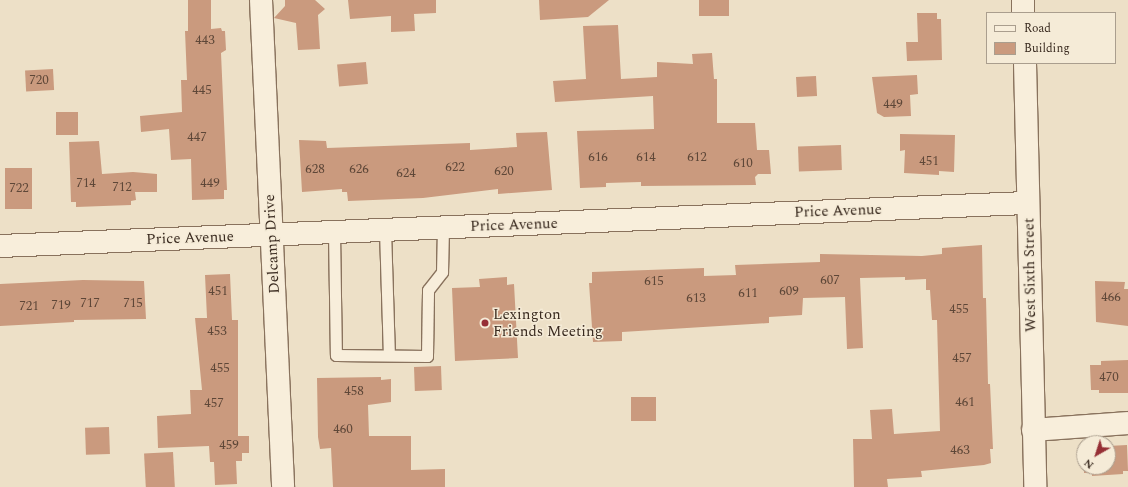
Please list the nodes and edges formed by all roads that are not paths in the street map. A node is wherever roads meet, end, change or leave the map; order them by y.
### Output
1 (261, 0) edge
2 (1023, 0) edge
3 (1023, 12) edge
4 (1025, 64) edge
5 (1028, 203) junction
6 (444, 228) junction
7 (385, 230) junction
8 (334, 232) junction
9 (271, 235) junction
10 (0, 246) edge
11 (389, 355) junction
12 (1128, 423) edge
13 (1033, 430) junction
14 (282, 487) edge
15 (1035, 487) edge

1 - 9 street, Delcamp Drive
2 - 3 street
4 - 5 street, West Sixth Street
5 - 6 street, Price Avenue
5 - 13 street, West Sixth Street
6 - 7 street, Price Avenue
6 - 11 lane
7 - 8 street, Price Avenue
7 - 11 lane
8 - 9 street, Price Avenue
8 - 11 lane
9 - 10 street, Price Avenue
9 - 14 street, Delcamp Drive
12 - 13 street
13 - 15 street, West Sixth Street

